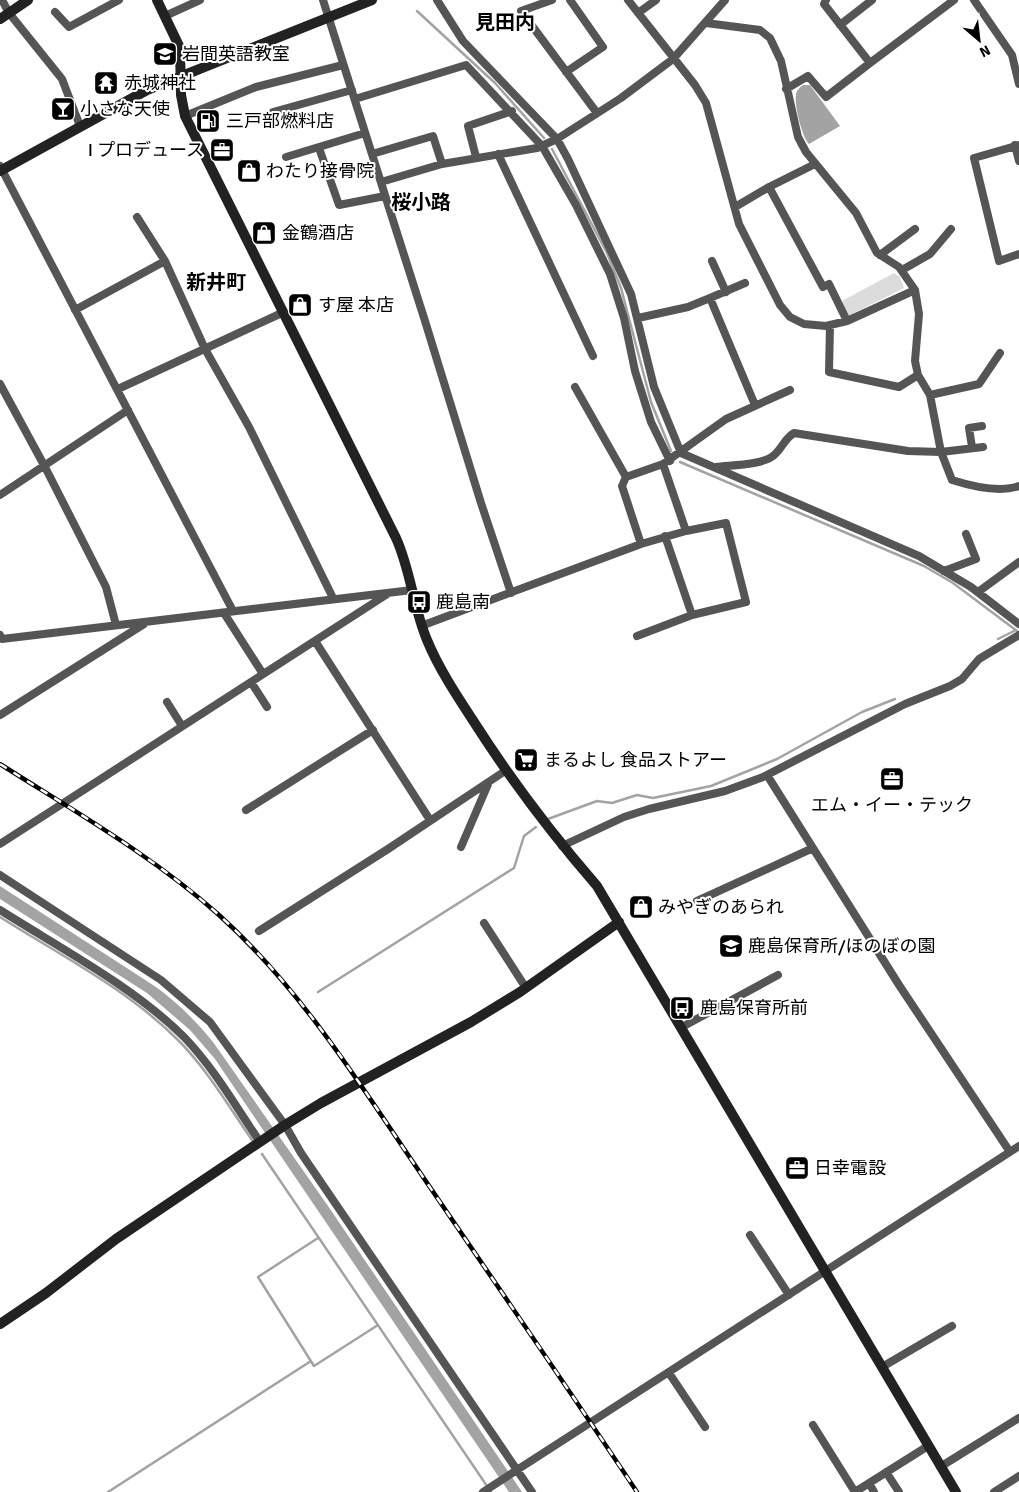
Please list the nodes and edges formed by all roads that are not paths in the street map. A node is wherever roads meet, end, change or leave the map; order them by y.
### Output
1 (2, 0) edge
2 (28, 0) edge
3 (119, 0) edge
4 (157, 0) edge
5 (200, 0) edge
6 (322, 0) edge
7 (372, 0) edge
8 (437, 0) edge
9 (552, 0) edge
10 (570, 0) edge
11 (628, 0) edge
12 (656, 0) edge
13 (826, 0) edge
14 (872, 0) edge
15 (954, 0) edge
16 (974, 0) edge
17 (721, 2) edge
18 (55, 12) dead end
19 (638, 13) junction
20 (4, 16) edge
21 (165, 16) junction
22 (328, 17) junction
23 (706, 23) junction
24 (840, 25) junction
25 (673, 59) junction
26 (870, 63) junction
27 (343, 64) junction
28 (566, 72) junction
29 (182, 74) junction
30 (1019, 84) edge
31 (786, 89) junction
32 (352, 90) junction
33 (355, 99) junction
34 (512, 111) junction
35 (273, 112) dead end
36 (597, 113) junction
37 (185, 116) junction
38 (80, 126) junction
39 (365, 133) junction
40 (557, 139) junction
41 (1017, 145) edge
42 (542, 146) junction
43 (319, 148) junction
44 (372, 154) junction
45 (498, 154) junction
46 (476, 157) junction
47 (286, 158) dead end
48 (1019, 161) edge
49 (442, 164) junction
50 (815, 164) junction
51 (1, 169) edge
52 (381, 182) junction
53 (770, 188) junction
54 (385, 196) junction
55 (735, 207) junction
56 (137, 218) dead end
57 (915, 229) dead end
58 (951, 229) dead end
59 (1019, 254) edge
60 (880, 255) junction
61 (165, 261) junction
62 (712, 261) dead end
63 (902, 270) junction
64 (745, 283) dead end
65 (915, 290) junction
66 (726, 292) junction
67 (710, 298) junction
68 (75, 310) junction
69 (284, 312) junction
70 (638, 318) junction
71 (847, 321) junction
72 (830, 325) junction
73 (205, 349) junction
74 (1000, 353) dead end
75 (593, 356) dead end
76 (918, 375) junction
77 (0, 384) edge
78 (575, 387) dead end
79 (118, 389) junction
80 (790, 390) dead end
81 (930, 395) junction
82 (755, 405) junction
83 (128, 410) junction
84 (982, 426) dead end
85 (972, 447) junction
86 (983, 447) dead end
87 (942, 452) junction
88 (681, 453) junction
89 (666, 463) junction
90 (45, 466) junction
91 (714, 468) junction
92 (626, 478) junction
93 (1019, 486) edge
94 (0, 495) edge
95 (686, 531) junction
96 (966, 534) dead end
97 (665, 536) junction
98 (641, 544) junction
99 (1019, 562) edge
100 (944, 571) junction
101 (412, 590) junction
102 (389, 592) junction
103 (978, 592) junction
104 (511, 593) junction
105 (333, 598) junction
106 (233, 611) junction
107 (224, 613) junction
108 (692, 616) junction
109 (147, 622) junction
110 (1019, 624) edge
111 (116, 625) junction
112 (421, 626) junction
113 (0, 635) edge
114 (637, 636) dead end
115 (1019, 636) edge
116 (315, 640) junction
117 (263, 674) junction
118 (251, 682) junction
119 (167, 702) dead end
120 (267, 707) dead end
121 (0, 715) edge
122 (182, 726) junction
123 (373, 730) junction
124 (505, 771) junction
125 (767, 775) junction
126 (489, 781) junction
127 (246, 810) dead end
128 (430, 820) junction
129 (0, 844) edge
130 (562, 846) junction
131 (461, 847) dead end
132 (813, 848) junction
133 (0, 875) edge
134 (697, 900) dead end
135 (0, 910) edge
136 (619, 922) junction
137 (484, 923) dead end
138 (259, 930) dead end
139 (778, 975) dead end
140 (526, 988) junction
141 (682, 1027) junction
142 (283, 1126) junction
143 (261, 1141) junction
144 (1019, 1146) edge
145 (1010, 1152) junction
146 (750, 1236) dead end
147 (825, 1271) junction
148 (788, 1295) junction
149 (0, 1324) edge
150 (952, 1326) dead end
151 (882, 1367) junction
152 (669, 1372) junction
153 (1019, 1418) edge
154 (813, 1425) dead end
155 (705, 1428) dead end
156 (928, 1446) junction
157 (940, 1467) junction
158 (515, 1471) junction
159 (886, 1472) junction
160 (1019, 1476) edge
161 (869, 1483) junction
162 (487, 1490) edge
163 (532, 1492) edge
164 (855, 1492) edge
165 (874, 1492) edge
166 (899, 1492) edge
167 (956, 1492) edge
168 (994, 1492) edge

1 - 20 street
2 - 20 street
3 - 18 street
4 - 21 street
5 - 21 street
6 - 22 street
7 - 22 street
8 - 40 street
9 - 28 street
10 - 28 street
11 - 19 street
12 - 19 street
13 - 24 street
14 - 24 street
15 - 26 street
16 - 30 street
17 - 23 street
19 - 25 street
20 - 38 street
21 - 29 street
22 - 27 street
22 - 29 street
23 - 25 street
23 - 31 street
24 - 26 street
25 - 36 street
25 - 55 street
26 - 31 street
27 - 32 street
27 - 37 street
28 - 36 street
29 - 37 street
29 - 38 street
31 - 50 street
32 - 33 street
32 - 35 street
33 - 34 street
33 - 39 street
34 - 42 street
34 - 46 street
36 - 40 street
37 - 69 street
38 - 51 street
39 - 43 street
39 - 44 street
40 - 42 street
40 - 70 street
41 - 48 street
41 - 59 street
42 - 45 street
42 - 89 street
43 - 47 street
43 - 54 street
44 - 49 street
44 - 52 street
45 - 46 street
45 - 75 street
46 - 49 street
49 - 52 street
50 - 53 street
50 - 60 street
51 - 68 street
52 - 54 street
53 - 55 street
53 - 71 street
54 - 104 street
55 - 72 street
56 - 61 street
57 - 60 street
58 - 63 street
60 - 63 street
61 - 68 street
61 - 73 street
62 - 66 street
63 - 65 street
64 - 66 street
65 - 71 street
65 - 76 street
66 - 67 street
67 - 70 street
67 - 82 street
68 - 79 street
69 - 73 street
69 - 101 street
70 - 88 street
71 - 72 street
72 - 76 street
73 - 79 street
73 - 105 street
74 - 81 street
76 - 81 street
77 - 90 street
78 - 92 street
79 - 83 street
80 - 82 street
81 - 87 street
82 - 88 street
83 - 90 street
83 - 106 street
84 - 85 street
85 - 86 street
85 - 87 street
87 - 91 street
87 - 93 street
88 - 89 street
88 - 91 street
89 - 92 street
89 - 95 street
90 - 94 street
90 - 111 street
91 - 100 street
92 - 98 street
95 - 97 street
95 - 108 street
96 - 100 street
97 - 98 street
97 - 108 street
98 - 104 street
99 - 103 street
100 - 103 street
101 - 102 street
101 - 112 street
102 - 105 street
102 - 116 street
103 - 110 street
104 - 112 street
105 - 106 street
106 - 107 street
107 - 109 street
107 - 117 street
108 - 114 street
109 - 111 street
109 - 121 street
111 - 113 street
112 - 124 street
115 - 125 street
116 - 117 street
116 - 123 street
117 - 118 street
118 - 120 street
118 - 122 street
119 - 122 street
122 - 129 street
123 - 127 street
123 - 128 street
124 - 126 street
124 - 130 street
125 - 130 street
125 - 132 street
126 - 128 street
126 - 131 street
128 - 138 street
130 - 136 street
132 - 134 street
132 - 145 street
133 - 142 street
135 - 143 street
136 - 140 street
136 - 141 street
137 - 140 street
139 - 141 street
140 - 142 street
141 - 147 street
142 - 143 street
142 - 158 street
143 - 149 street
144 - 145 street
145 - 147 street
146 - 148 street
147 - 148 street
147 - 151 street
148 - 152 street
150 - 151 street
151 - 156 street
152 - 155 street
152 - 158 street
153 - 157 street
154 - 164 street
156 - 157 street
156 - 159 street
157 - 167 street
158 - 162 street
158 - 163 street
159 - 161 street
159 - 166 street
160 - 168 street
161 - 164 street
161 - 165 street

